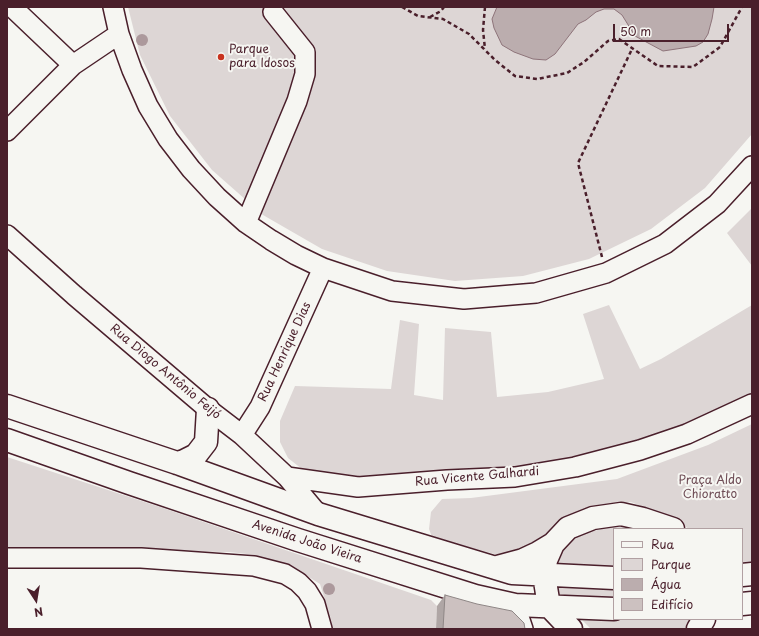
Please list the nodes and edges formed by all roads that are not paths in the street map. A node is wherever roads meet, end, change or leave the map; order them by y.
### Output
1 (12, 7) edge
2 (113, 7) edge
3 (272, 12) dead end
4 (119, 34) junction
5 (73, 65) junction
6 (7, 131) edge
7 (752, 166) edge
8 (246, 223) junction
9 (7, 235) edge
10 (323, 268) junction
11 (752, 404) edge
12 (7, 406) edge
13 (208, 409) junction
14 (242, 435) junction
15 (7, 440) edge
16 (177, 464) junction
17 (287, 477) junction
18 (318, 514) junction
19 (670, 528) edge
20 (553, 544) junction
21 (7, 558) edge
22 (492, 568) junction
23 (544, 575) junction
24 (613, 578) edge
25 (515, 605) junction
26 (549, 606) junction
27 (613, 609) edge
28 (703, 620) edge
29 (322, 629) edge
30 (523, 629) edge
31 (571, 629) edge
32 (698, 629) edge

1 - 5 street
2 - 4 street
3 - 8 street
4 - 5 street
4 - 8 street
5 - 6 street
7 - 10 street
8 - 10 street
9 - 13 street, Rua Diogo Antônio Feijó
10 - 14 street, Rua Henrique Dias
11 - 17 street, Rua Vicente Galhardi
12 - 16 main road
13 - 14 street, Rua Diogo Antônio Feijó
13 - 16 main road
14 - 17 street, Rua Diogo Antônio Feijó
15 - 25 main road, Avenida João Vieira
16 - 18 main road
17 - 18 street, Rua Diogo Antônio Feijó
18 - 22 main road
19 - 20 main road
20 - 22 main road
20 - 23 main road
21 - 29 street
22 - 23 main road
23 - 24 main road
23 - 26 main road
25 - 26 main road, Avenida João Vieira
25 - 30 street
26 - 27 main road, Avenida João Vieira
26 - 31 main road
28 - 32 main road

